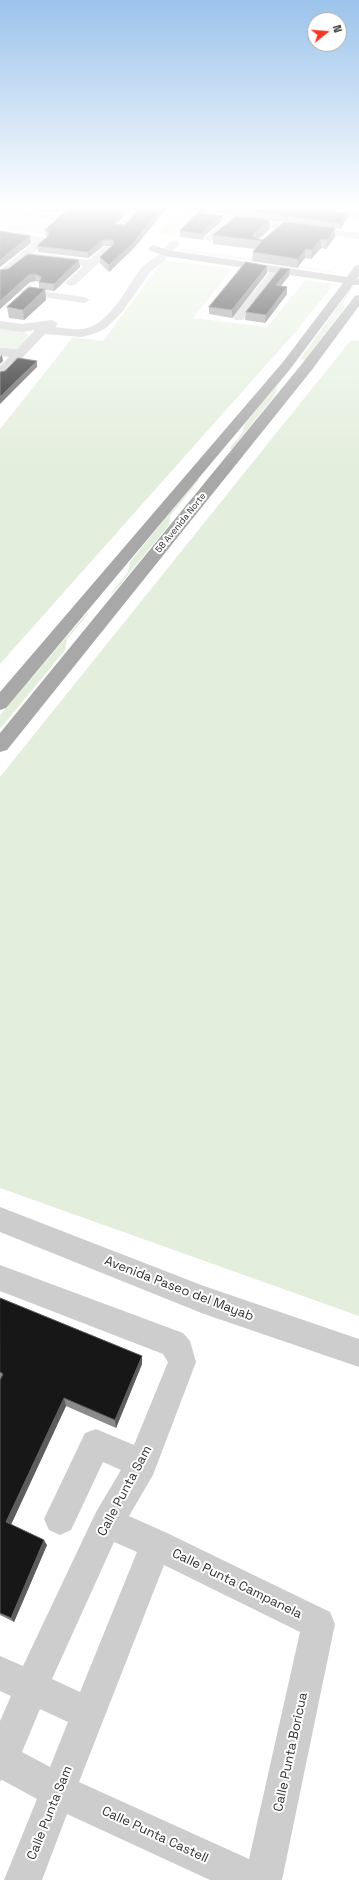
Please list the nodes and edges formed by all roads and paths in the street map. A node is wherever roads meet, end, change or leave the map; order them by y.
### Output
1 (24, 295) edge
2 (61, 295) edge
3 (127, 295) edge
4 (257, 295) edge
5 (341, 295) edge
6 (359, 298) edge
7 (84, 300) dead end
8 (16, 302) edge
9 (239, 317) dead end
10 (0, 325) edge
11 (67, 327) junction
12 (0, 352) edge
13 (21, 352) junction
14 (287, 365) junction
15 (306, 368) junction
16 (0, 373) edge
17 (197, 471) junction
18 (219, 475) junction
19 (88, 601) junction
20 (113, 607) junction
21 (0, 704) edge
22 (0, 746) edge
23 (0, 1220) edge
24 (0, 1278) edge
25 (359, 1353) edge
26 (142, 1464) junction
27 (60, 1519) dead end
28 (107, 1523) junction
29 (156, 1544) junction
30 (318, 1624) joint
31 (0, 1673) edge
32 (31, 1688) junction
33 (89, 1714) junction
34 (0, 1761) edge
35 (58, 1791) junction
36 (23, 1880) edge
37 (252, 1880) edge
38 (264, 1880) edge

1 - 8 street
2 - 7 street
3 - 11 street
4 - 9 street
5 - 14 main road, 58 Avenida Norte
6 - 15 main road, 58 Avenida Norte
10 - 11 street
11 - 13 street
12 - 13 street
13 - 16 street
14 - 15 main road
14 - 17 main road, 58 Avenida Norte
15 - 18 main road, 58 Avenida Norte
17 - 18 main road
17 - 19 main road, 58 Avenida Norte
18 - 20 main road, 58 Avenida Norte
19 - 20 main road
19 - 21 main road, 58 Avenida Norte
20 - 22 main road, 58 Avenida Norte
23 - 25 street, Avenida Paseo del Mayab
24 - 26 street, Calle Punta Sam
26 - 27 street
26 - 28 street, Calle Punta Sam
28 - 29 street, Calle Punta Campanela
28 - 32 street, Calle Punta Sam
29 - 30 street, Calle Punta Campanela
29 - 33 street, Calle Punta Sam
30 - 38 street, Calle Punta Boricua
31 - 32 street
32 - 33 street
32 - 34 street, Calle Punta Sam
33 - 35 street, Calle Punta Sam
34 - 35 street, Calle Punta Castell
35 - 36 street, Calle Punta Sam
35 - 37 street, Calle Punta Castell

